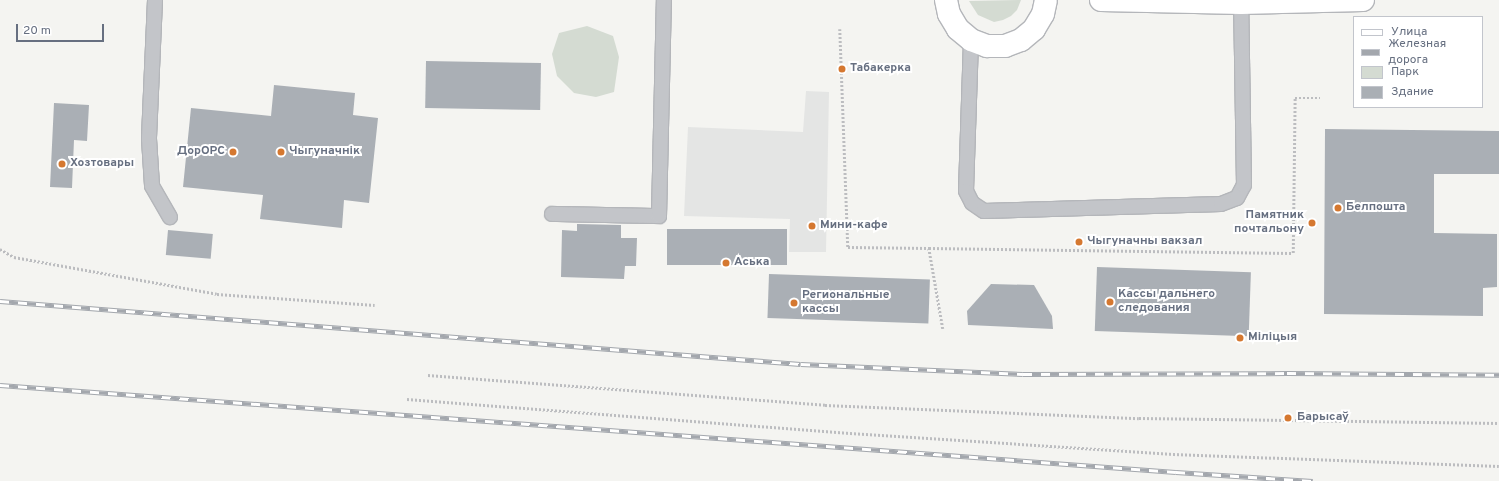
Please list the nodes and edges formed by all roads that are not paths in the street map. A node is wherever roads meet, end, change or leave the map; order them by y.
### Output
1 (155, 0) edge
2 (664, 0) edge
3 (946, 0) edge
4 (1046, 0) edge
5 (1101, 0) edge
6 (1362, 0) edge
7 (1242, 3) junction
8 (971, 40) junction
9 (552, 214) dead end
10 (170, 217) dead end

1 - 10 lane
2 - 9 lane
3 - 8 main road
4 - 8 main road
5 - 7 main road
6 - 7 main road
7 - 8 lane

